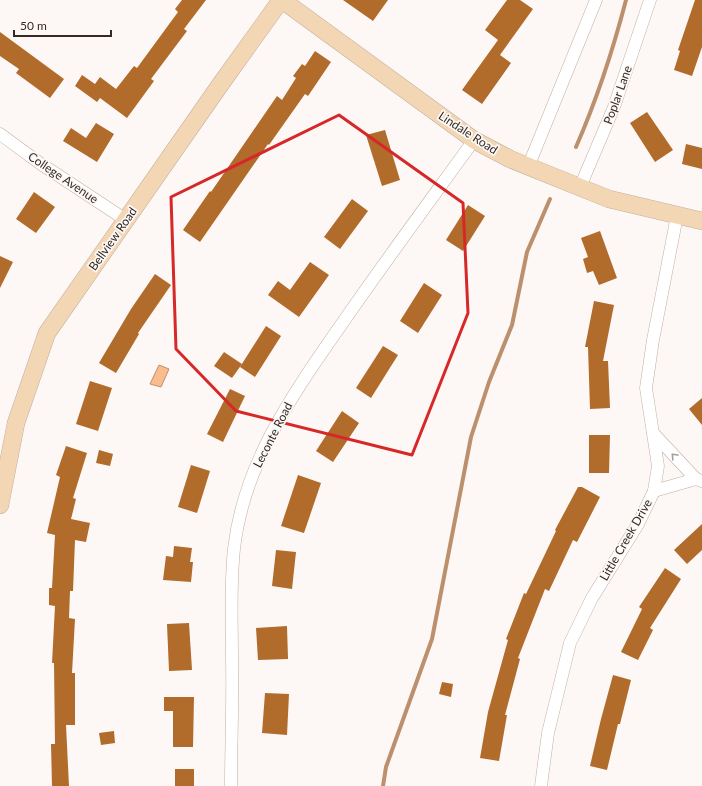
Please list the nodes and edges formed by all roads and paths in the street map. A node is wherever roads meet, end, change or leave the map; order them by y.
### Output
1 (282, 0) edge
2 (596, 0) edge
3 (650, 0) edge
4 (0, 134) edge
5 (474, 140) junction
6 (528, 167) junction
7 (580, 187) junction
8 (677, 216) junction
9 (126, 220) junction
10 (702, 222) edge
11 (653, 433) junction
12 (5, 451) edge
13 (699, 480) edge
14 (654, 491) junction
15 (0, 504) edge
16 (231, 786) edge
17 (542, 786) edge

1 - 5 street, Lindale Road
1 - 9 street, Bellview Road
2 - 6 street
3 - 7 street, Poplar Lane
4 - 9 street, College Avenue
5 - 6 street, Lindale Road
5 - 16 street, Leconte Road
6 - 7 street, Lindale Road
7 - 8 street, Lindale Road
8 - 10 street, Lindale Road
8 - 11 street, Little Creek Drive
9 - 12 street, Bellview Road
13 -> 11 street
11 - 14 street, Little Creek Drive
12 - 15 street, Bellview Road
13 - 14 street
14 - 17 street, Little Creek Drive

